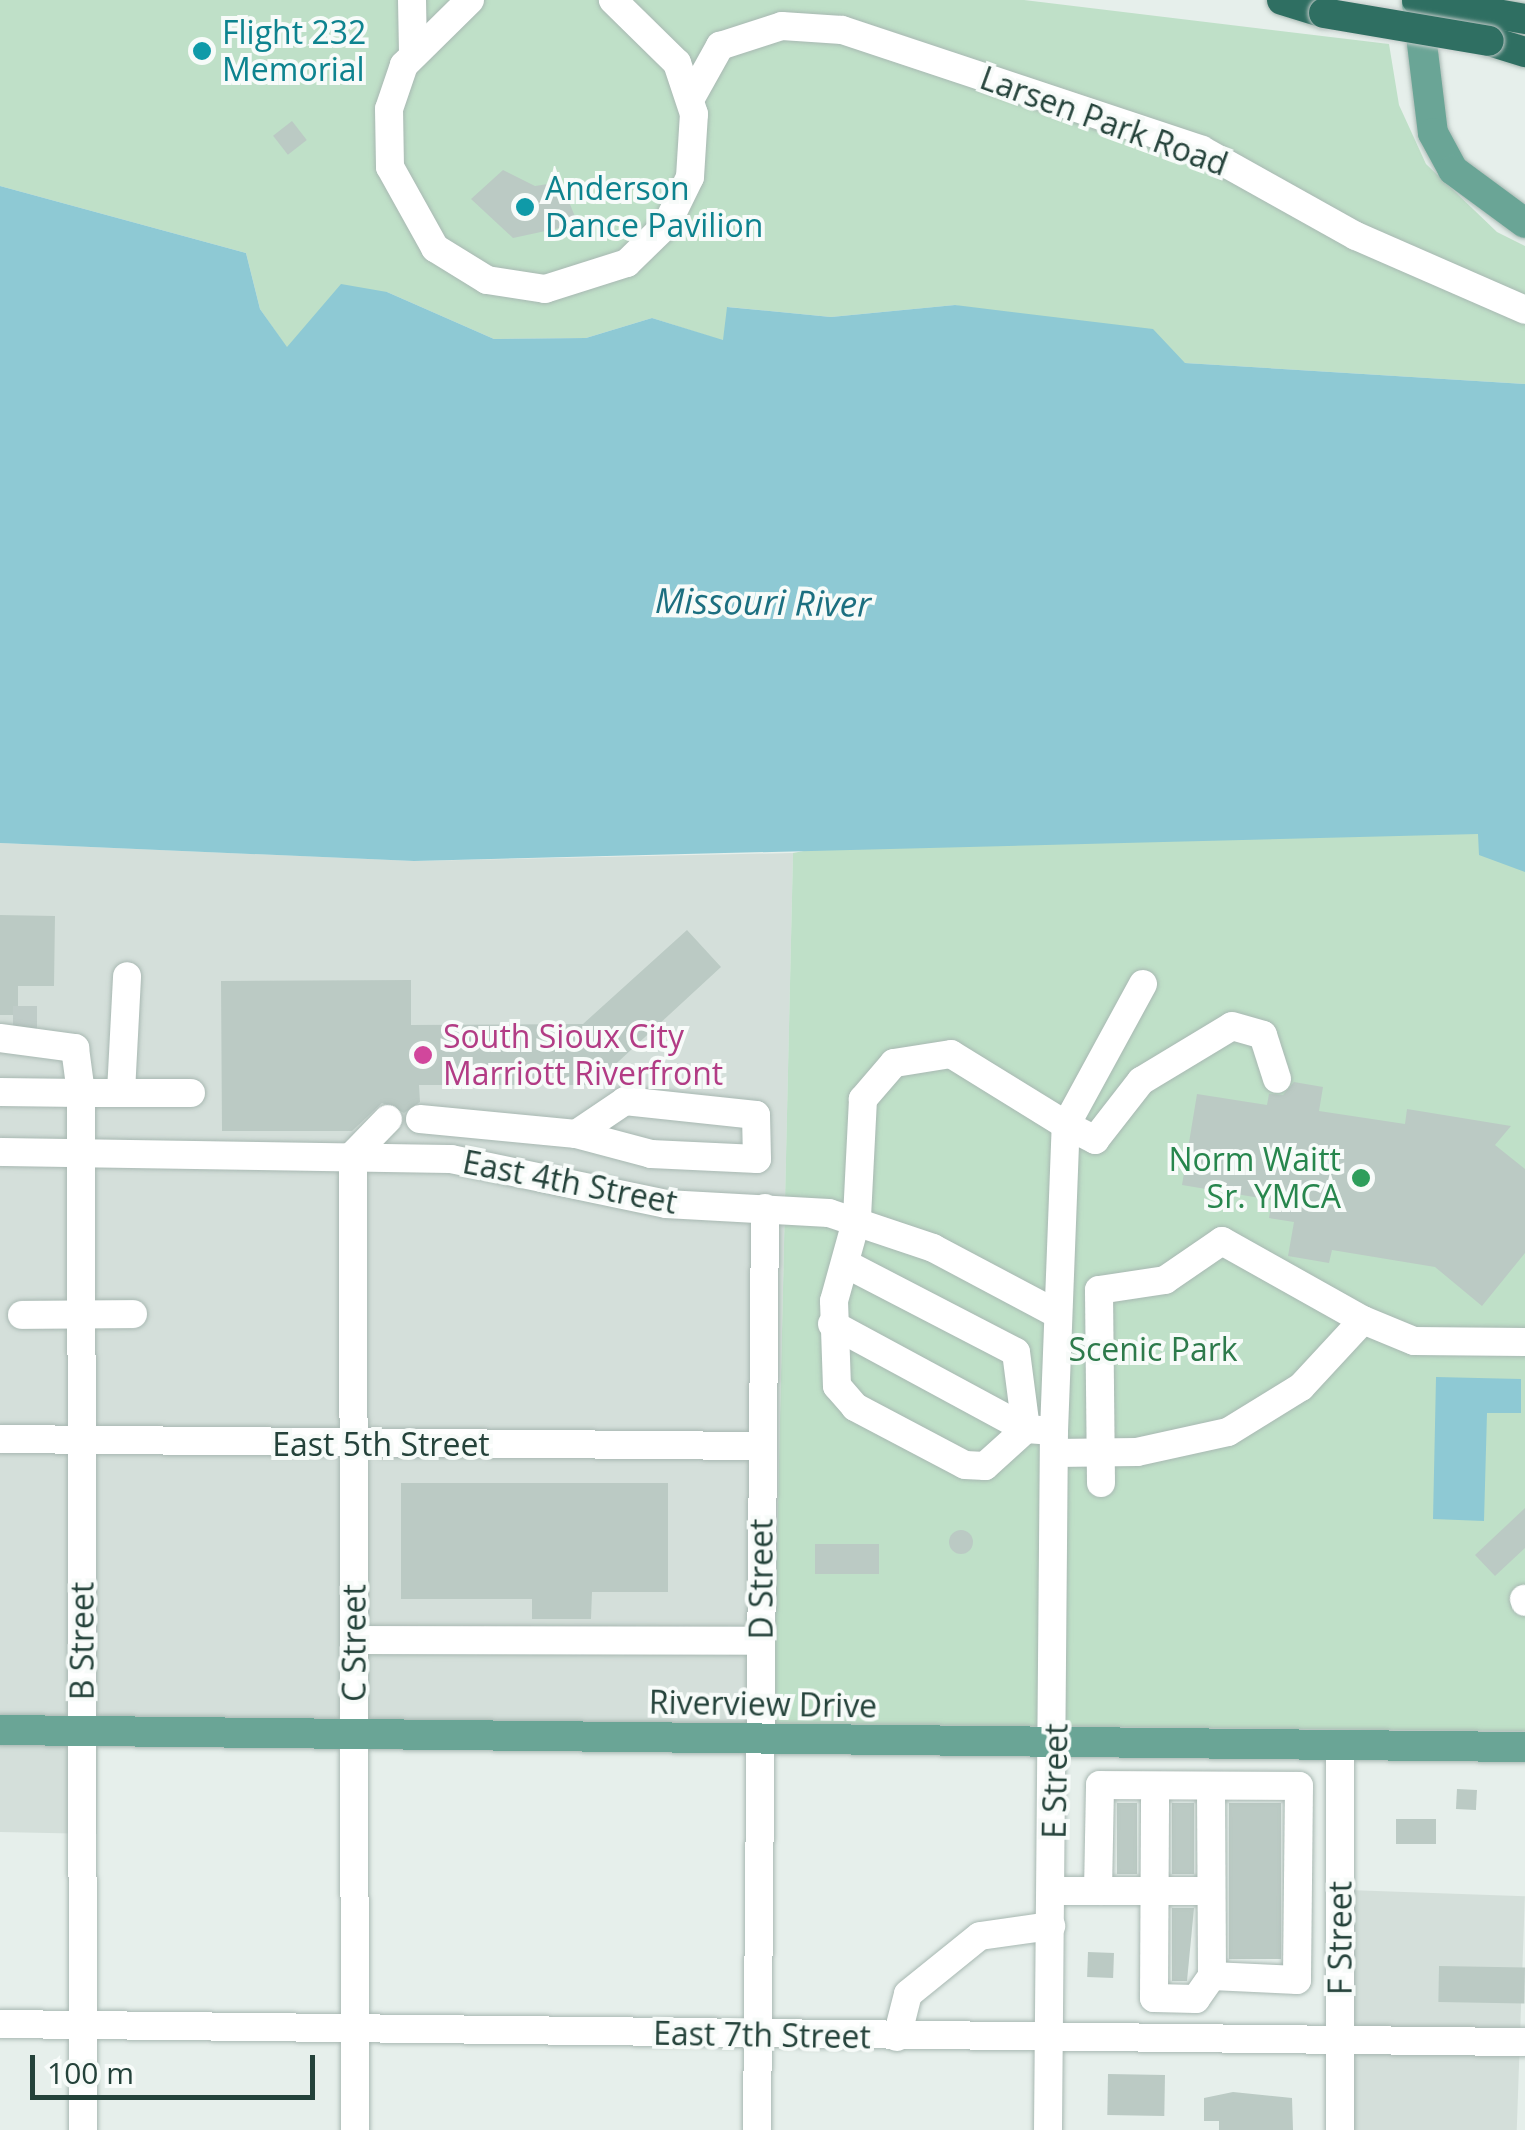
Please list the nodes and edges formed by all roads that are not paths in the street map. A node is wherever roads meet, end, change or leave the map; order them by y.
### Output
1 (412, 0) edge
2 (612, 0) edge
3 (1282, 0) edge
4 (1417, 0) edge
5 (460, 1) edge
6 (1525, 19) edge
7 (1489, 26) junction
8 (652, 30) junction
9 (720, 46) junction
10 (414, 50) junction
11 (1525, 52) edge
12 (691, 98) junction
13 (1525, 223) edge
14 (1525, 310) edge
15 (127, 976) dead end
16 (1143, 984) dead end
17 (12, 1025) edge
18 (76, 1048) junction
19 (1277, 1079) dead end
20 (0, 1092) edge
21 (122, 1092) junction
22 (191, 1092) dead end
23 (81, 1093) junction
24 (388, 1119) dead end
25 (420, 1119) dead end
26 (450, 1122) junction
27 (1066, 1125) junction
28 (576, 1134) junction
29 (0, 1152) edge
30 (83, 1153) junction
31 (353, 1155) junction
32 (451, 1158) junction
33 (765, 1208) junction
34 (857, 1218) junction
35 (848, 1266) junction
36 (85, 1314) junction
37 (133, 1314) dead end
38 (1057, 1314) junction
39 (22, 1315) dead end
40 (1362, 1320) junction
41 (832, 1324) junction
42 (1525, 1342) edge
43 (1045, 1438) junction
44 (0, 1439) edge
45 (84, 1441) junction
46 (354, 1445) junction
47 (762, 1446) junction
48 (1099, 1452) junction
49 (1100, 1482) dead end
50 (354, 1640) junction
51 (760, 1641) junction
52 (0, 1730) edge
53 (82, 1730) junction
54 (354, 1736) junction
55 (762, 1739) junction
56 (1056, 1743) junction
57 (1340, 1746) junction
58 (1478, 1747) junction
59 (1525, 1747) edge
60 (1525, 1766) edge
61 (1155, 1786) junction
62 (1211, 1786) junction
63 (1154, 1890) junction
64 (1211, 1890) junction
65 (1052, 1891) junction
66 (1098, 1891) junction
67 (1051, 1926) junction
68 (1212, 1976) junction
69 (0, 2024) edge
70 (84, 2024) junction
71 (356, 2028) junction
72 (758, 2035) junction
73 (897, 2037) junction
74 (1048, 2038) junction
75 (1340, 2042) junction
76 (1525, 2042) edge
77 (83, 2130) edge
78 (355, 2130) edge
79 (757, 2130) edge
80 (1048, 2130) edge
81 (1340, 2130) edge

1 - 10 street
2 - 8 street
3 - 7 highway, bridge
4 - 7 highway
4 - 13 main road
5 - 10 street
6 - 7 highway
7 - 11 highway
8 - 9 street
8 - 12 street
9 - 12 street
9 - 14 street, Larsen Park Road
10 - 12 street
15 - 21 street
16 - 27 street
17 - 18 street
17 - 18 street
18 - 23 street, B Street
19 - 27 street
20 - 23 street
21 - 22 street
21 - 23 street
23 - 30 street, B Street
24 - 31 street
25 - 26 street
26 - 28 street
26 - 32 street
27 - 34 street
27 - 38 street, E Street
28 - 28 street
29 - 30 street, East 4th Street
30 - 31 street, East 4th Street
30 - 36 street, B Street
31 - 32 street, East 4th Street
31 - 46 street, C Street
32 - 33 street, East 4th Street
33 - 34 street, East 4th Street
33 - 47 street, D Street
34 - 35 street
34 - 38 street, East 4th Street
35 - 41 street
35 - 43 street
36 - 37 street
36 - 39 street
36 - 45 street, B Street
38 - 43 street, E Street
40 - 42 street
40 - 48 street
40 - 48 street
41 - 43 street
41 - 43 street
43 - 48 street
43 - 56 street, E Street
44 - 45 street, East 5th Street
45 - 46 street, East 5th Street
45 - 53 street, B Street
46 - 47 street, East 5th Street
46 - 50 street, C Street
47 - 51 street, D Street
48 - 49 street
50 - 51 street
50 - 54 street, C Street
51 - 55 street, D Street
52 - 53 main road, Riverview Drive
53 - 54 main road, Riverview Drive
53 - 70 street, B Street
54 - 55 main road, Riverview Drive
54 - 71 street, C Street
55 - 56 main road, Riverview Drive
55 - 72 street, D Street
56 - 57 main road, Riverview Drive
56 - 65 street, E Street
57 - 58 main road, Riverview Drive
57 - 75 street, F Street
58 - 59 main road, Riverview Drive
58 - 60 main road
61 - 62 street
61 - 63 street
61 - 66 street
62 - 64 street
62 - 68 street
63 - 64 street
63 - 66 street
63 - 68 street
64 - 68 street
65 - 66 street
65 - 67 street, E Street
67 - 73 street
67 - 74 street, E Street
69 - 70 street, East 7th Street
70 - 71 street, East 7th Street
70 - 77 street, B Street
71 - 72 street, East 7th Street
71 - 78 street, C Street
72 - 73 street, East 7th Street
72 - 79 street, D Street
73 - 74 street, East 7th Street
74 - 75 street, East 7th Street
74 - 80 street, E Street
75 - 76 street, East 7th Street
75 - 81 street, F Street

